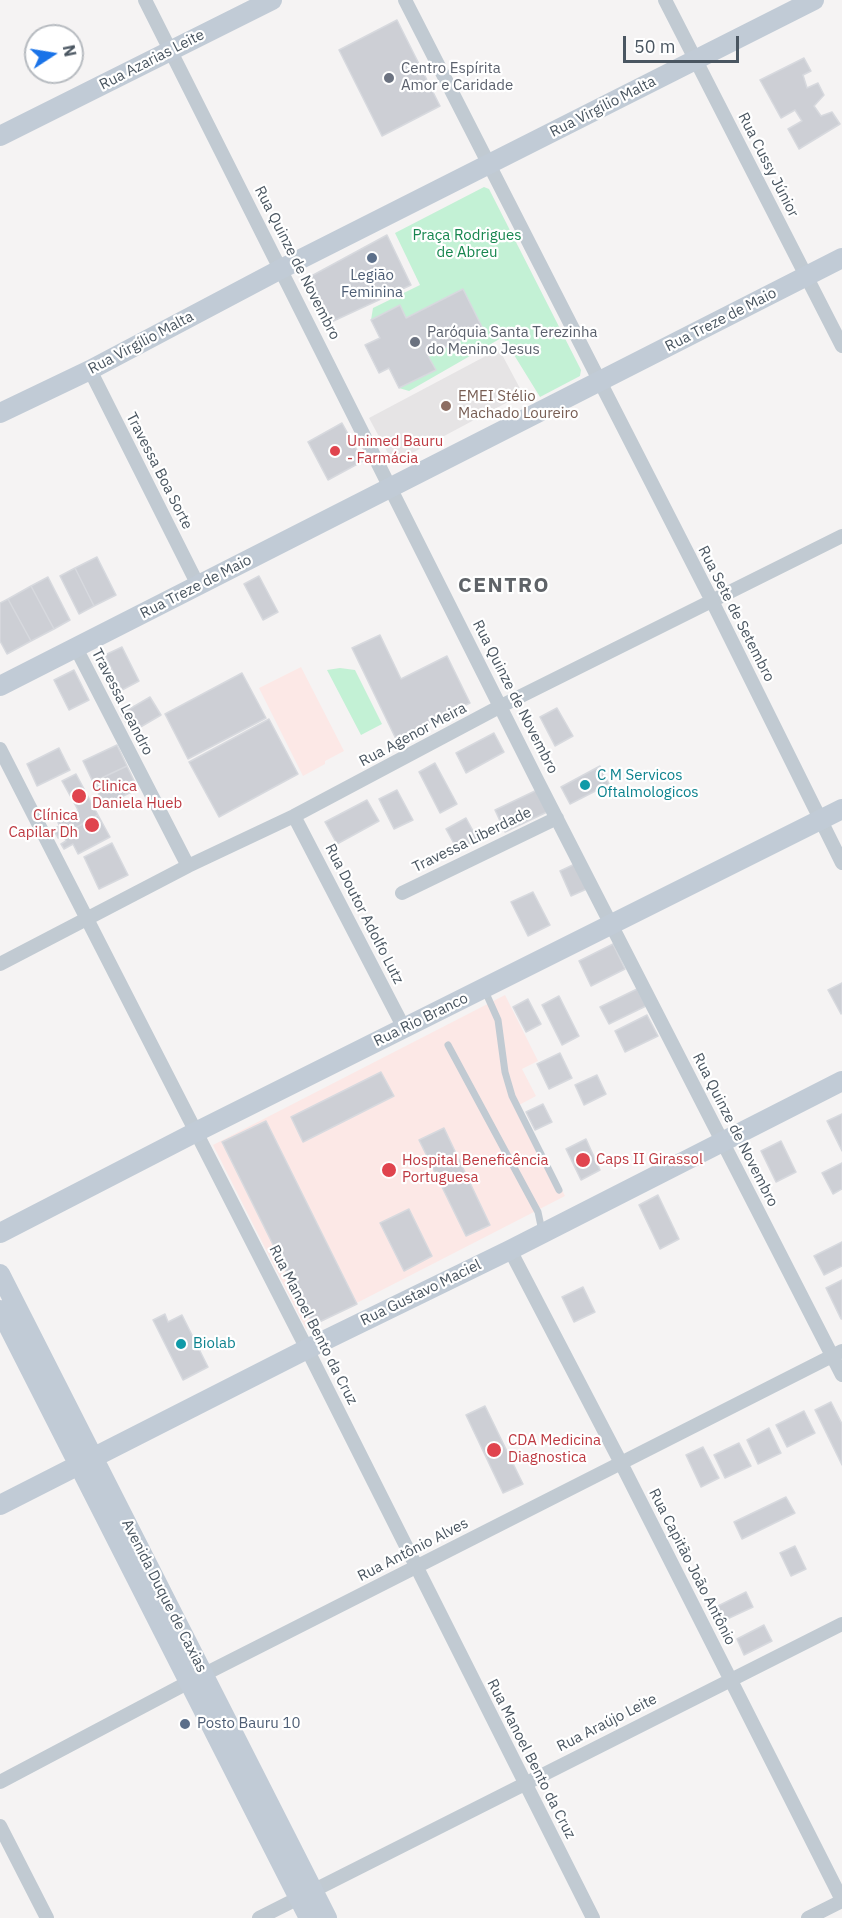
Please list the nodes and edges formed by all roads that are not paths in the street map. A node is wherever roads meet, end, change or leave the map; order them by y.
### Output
1 (145, 0) edge
2 (272, 0) edge
3 (405, 0) edge
4 (665, 0) edge
5 (814, 0) edge
6 (171, 51) junction
7 (695, 59) junction
8 (0, 136) edge
9 (490, 165) junction
10 (842, 258) edge
11 (281, 269) junction
12 (807, 276) junction
13 (842, 346) edge
14 (90, 370) junction
15 (600, 381) junction
16 (0, 413) edge
17 (391, 486) junction
18 (842, 536) edge
19 (199, 586) junction
20 (712, 601) junction
21 (76, 648) junction
22 (0, 686) edge
23 (501, 706) junction
24 (0, 749) edge
25 (842, 809) edge
26 (294, 816) junction
27 (557, 818) junction
28 (821, 820) junction
29 (842, 863) edge
30 (188, 866) junction
31 (402, 893) dead end
32 (87, 918) junction
33 (611, 926) junction
34 (0, 963) edge
35 (484, 989) junction
36 (404, 1028) junction
37 (448, 1045) dead end
38 (842, 1081) edge
39 (196, 1132) junction
40 (722, 1141) junction
41 (559, 1190) dead end
42 (0, 1233) edge
43 (542, 1233) junction
44 (510, 1250) junction
45 (0, 1274) edge
46 (0, 1310) edge
47 (307, 1349) junction
48 (837, 1353) edge
49 (842, 1375) edge
50 (87, 1462) junction
51 (621, 1463) junction
52 (0, 1505) edge
53 (415, 1568) junction
54 (842, 1624) edge
55 (197, 1678) junction
56 (730, 1679) junction
57 (0, 1782) edge
58 (525, 1784) junction
59 (0, 1826) edge
60 (306, 1894) junction
61 (842, 1900) edge
62 (47, 1918) edge
63 (259, 1918) edge
64 (309, 1918) edge
65 (327, 1918) edge
66 (592, 1918) edge
67 (808, 1918) edge

1 - 6 street, Rua Quinze de Novembro
2 - 6 street, Rua Azarias Leite
3 - 9 street
4 - 7 street, Rua Cussy Júnior
5 - 7 street, Rua Virgílio Malta
6 - 8 street, Rua Azarias Leite
6 - 11 street, Rua Quinze de Novembro
7 - 9 street, Rua Virgílio Malta
7 - 12 street, Rua Cussy Júnior
9 - 11 street
9 - 15 street
10 - 12 street, Rua Treze de Maio
11 - 14 street, Rua Virgílio Malta
11 - 17 street, Rua Quinze de Novembro
12 - 13 street, Rua Cussy Júnior
12 - 15 street, Rua Treze de Maio
14 - 16 street, Rua Virgílio Malta
14 - 19 street, Travessa Boa Sorte
15 - 17 street
15 - 20 street, Rua Sete de Setembro
17 - 19 street, Rua Treze de Maio
17 - 23 street, Rua Quinze de Novembro
18 - 20 street, Rua Agenor Meira
19 - 21 street, Rua Treze de Maio
20 - 23 street, Rua Agenor Meira
20 - 28 street, Rua Sete de Setembro
21 - 22 street, Rua Treze de Maio
21 - 30 street, Travessa Leandro
23 - 26 street, Rua Agenor Meira
23 - 27 street, Rua Quinze de Novembro
24 - 32 street, Rua Manoel Bento da Cruz
25 - 28 street, Rua Rio Branco
26 - 30 street, Rua Agenor Meira
26 - 36 street, Rua Doutor Adolfo Lutz
27 - 31 street, Travessa Liberdade
27 - 33 street, Rua Quinze de Novembro
28 - 29 street, Rua Sete de Setembro
28 - 33 street, Rua Rio Branco
30 - 32 street, Rua Agenor Meira
32 - 34 street, Rua Agenor Meira
32 - 39 street, Rua Manoel Bento da Cruz
33 - 35 street, Rua Rio Branco
33 - 40 street, Rua Quinze de Novembro
35 - 36 street, Rua Rio Branco
35 - 41 lane
36 - 39 street, Rua Rio Branco
37 - 43 lane
38 - 40 street, Rua Gustavo Maciel
39 - 42 street, Rua Rio Branco
39 - 47 street, Rua Manoel Bento da Cruz
40 - 43 street, Rua Gustavo Maciel
40 - 48 street, Rua Quinze de Novembro
43 - 44 street, Rua Gustavo Maciel
44 - 47 street, Rua Gustavo Maciel
44 - 51 street, Rua Capitão João Antônio
45 - 50 street, Avenida Duque de Caxias
46 - 50 street, Avenida Duque de Caxias
47 - 50 street, Rua Gustavo Maciel
47 - 53 street, Rua Manoel Bento da Cruz
48 - 49 street, Rua Quinze de Novembro
48 - 51 street, Rua Antônio Alves
50 - 52 street, Rua Gustavo Maciel
50 - 55 street, Avenida Duque de Caxias
51 - 53 street, Rua Antônio Alves
51 - 56 street, Rua Capitão João Antônio
53 - 55 street, Rua Antônio Alves
53 - 58 street, Rua Manoel Bento da Cruz
54 - 56 street, Rua Araújo Leite
55 - 57 street, Rua Antônio Alves
55 - 60 street, Avenida Duque de Caxias
56 - 58 street, Rua Araújo Leite
56 - 61 street, Rua Capitão João Antônio
58 - 60 street, Rua Araújo Leite
58 - 66 street, Rua Manoel Bento da Cruz
59 - 62 street
60 - 63 street, Rua Araújo Leite
60 - 64 street, Avenida Duque de Caxias
60 - 65 street, Avenida Duque de Caxias
61 - 67 street

